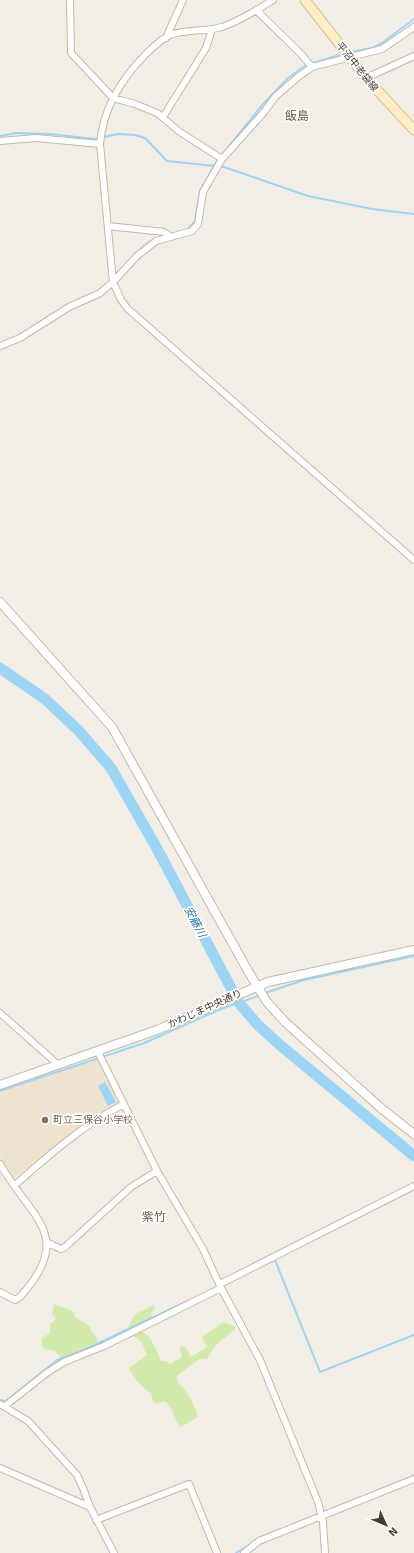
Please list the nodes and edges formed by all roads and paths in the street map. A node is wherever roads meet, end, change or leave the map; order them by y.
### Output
1 (70, 0) edge
2 (183, 0) edge
3 (273, 0) edge
4 (305, 0) edge
5 (256, 10) junction
6 (414, 27) edge
7 (212, 29) junction
8 (166, 38) junction
9 (414, 56) edge
10 (349, 59) junction
11 (312, 68) junction
12 (366, 78) junction
13 (113, 98) junction
14 (163, 117) junction
15 (414, 130) edge
16 (0, 141) edge
17 (100, 144) junction
18 (222, 159) junction
19 (108, 226) junction
20 (170, 236) junction
21 (113, 282) junction
22 (0, 346) edge
23 (414, 560) edge
24 (0, 602) edge
25 (414, 950) edge
26 (256, 986) junction
27 (0, 1013) edge
28 (98, 1052) junction
29 (56, 1066) junction
30 (0, 1085) edge
31 (124, 1104) junction
32 (414, 1134) edge
33 (0, 1164) edge
34 (157, 1171) junction
35 (2, 1173) edge
36 (15, 1185) junction
37 (414, 1186) edge
38 (48, 1243) junction
39 (221, 1286) junction
40 (0, 1292) edge
41 (2, 1405) edge
42 (0, 1468) edge
43 (414, 1479) edge
44 (90, 1508) junction
45 (322, 1515) junction
46 (96, 1520) junction
47 (114, 1553) edge
48 (217, 1553) edge
49 (244, 1553) edge
50 (325, 1553) edge

1 - 13 street
2 - 8 street
3 - 5 street
4 - 10 main road, 平沼中老袋線
5 - 7 street
5 - 11 street
6 - 10 street
7 - 8 street
7 - 14 street
8 - 13 street
9 - 12 street
10 - 11 street
10 - 12 main road, 平沼中老袋線
11 - 18 street
12 - 15 main road, 平沼中老袋線
13 - 14 street
13 - 17 street
14 - 18 street
16 - 17 street
17 - 19 street
18 - 20 street
19 - 20 street
19 - 21 street
20 - 21 street
21 - 22 street
21 - 23 street
24 - 26 street
25 - 26 street, かわじま中央通り
26 - 28 street, かわじま中央通り
26 - 32 street
27 - 29 street
28 - 29 street, かわじま中央通り
28 - 31 street
29 - 30 street, かわじま中央通り
31 - 34 street
31 - 36 street
33 - 35 street
34 - 38 street
34 - 39 street
35 - 36 street
36 - 38 street
37 - 39 street
38 - 40 street
39 - 41 street
39 - 45 street
41 - 44 street
42 - 44 street
43 - 45 street
44 - 46 street
45 - 49 street
45 - 50 street
46 - 47 street
46 - 48 street

